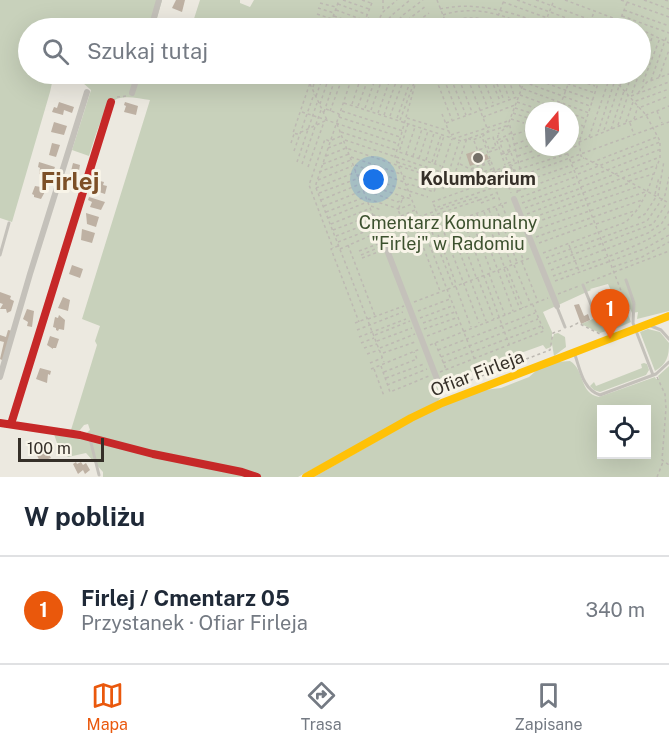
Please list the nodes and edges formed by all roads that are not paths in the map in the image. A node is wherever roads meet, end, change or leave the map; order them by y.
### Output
1 (159, 0) edge
2 (154, 18) edge
3 (135, 84) edge
4 (87, 92) dead end
5 (132, 93) road end
6 (111, 102) road end
7 (517, 198) road end
8 (9, 223) dead end
9 (380, 232) road end
10 (0, 255) edge
11 (626, 280) dead end
12 (583, 285) road end
13 (556, 306) joint
14 (592, 307) dead end
15 (669, 316) edge
16 (647, 325) junction
17 (634, 326) junction
18 (565, 327) dead end
19 (669, 339) edge
20 (574, 353) junction
21 (669, 362) edge
22 (654, 374) junction
23 (438, 376) road end
24 (0, 378) edge
25 (0, 423) edge
26 (11, 424) junction
27 (89, 438) junction
28 (98, 476) edge
29 (257, 477) edge
30 (306, 477) edge

1 - 2 street
3 - 5 street
4 - 24 street
6 - 26 street
7 - 13 street
8 - 10 lane
9 - 23 street
11 - 17 lane
12 - 14 lane
13 - 18 lane
15 - 16 street, Ofiar Firleja
16 - 17 street, Ofiar Firleja
16 - 19 lane
17 - 20 street, Ofiar Firleja
17 - 22 lane
20 - 22 lane
20 - 30 street, Ofiar Firleja
21 - 22 lane
25 - 26 street
26 - 27 street
27 - 28 lane
27 - 29 street

